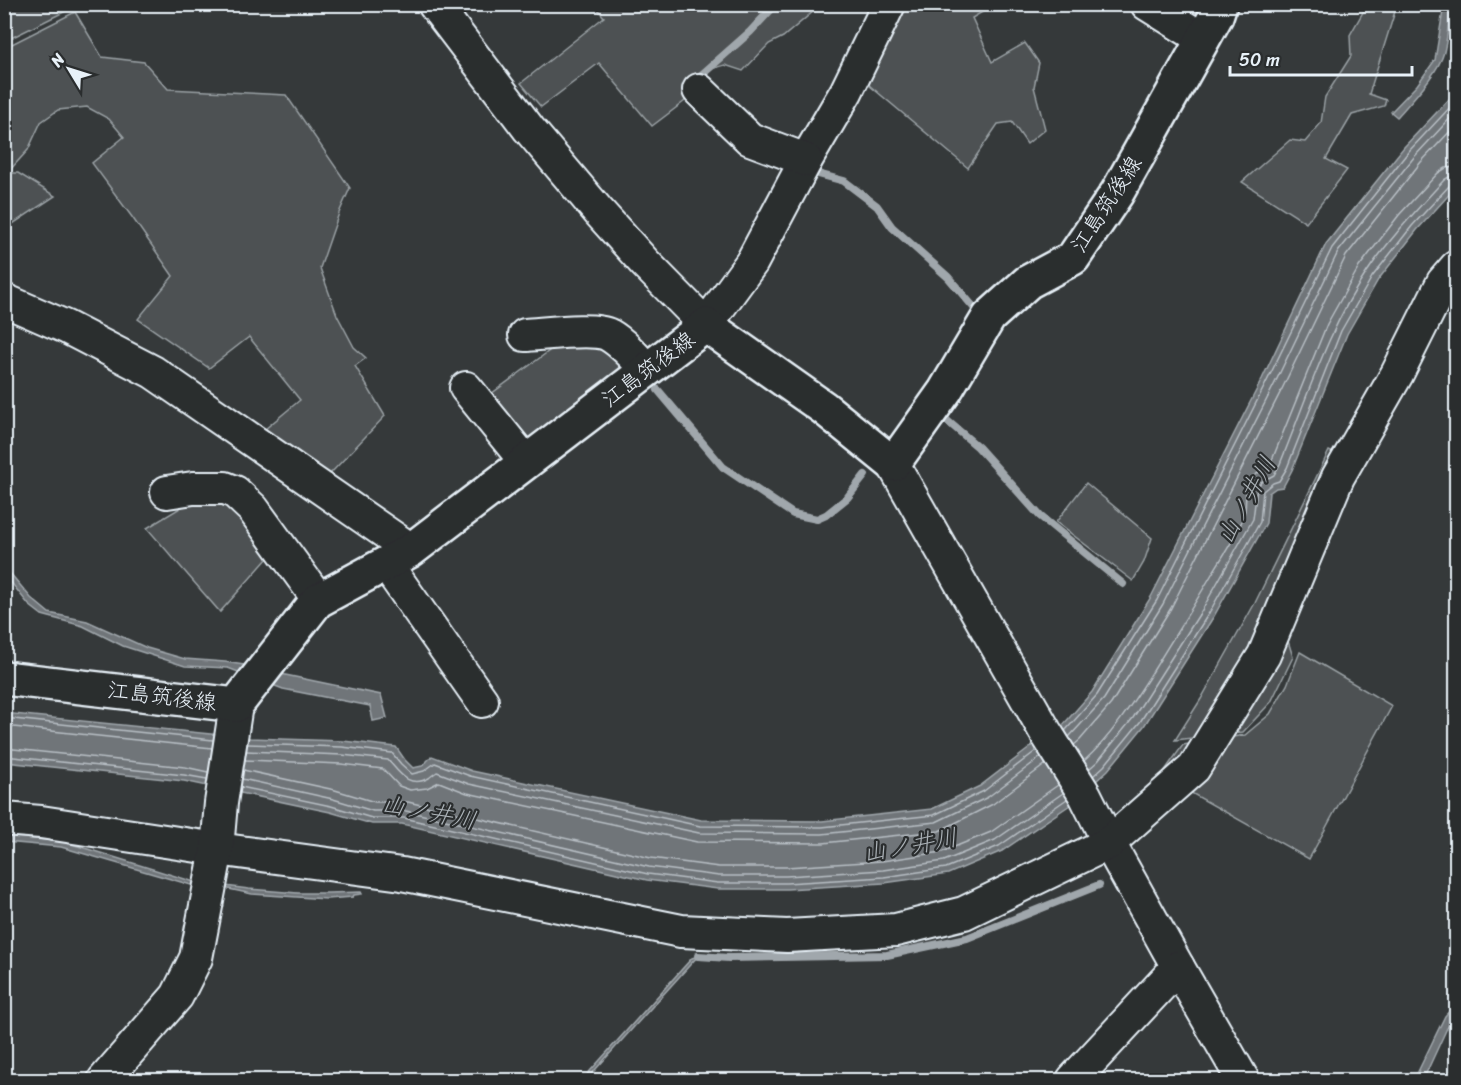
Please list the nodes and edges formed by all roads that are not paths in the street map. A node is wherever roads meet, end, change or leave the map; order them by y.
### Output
1 (434, 4) edge
2 (888, 4) edge
3 (1147, 4) edge
4 (1220, 4) edge
5 (1203, 39) junction
6 (699, 90) dead end
7 (806, 160) junction
8 (1456, 267) edge
9 (4, 300) edge
10 (706, 325) junction
11 (525, 335) dead end
12 (647, 370) junction
13 (466, 388) dead end
14 (526, 462) junction
15 (893, 464) junction
16 (167, 492) dead end
17 (398, 557) junction
18 (319, 600) junction
19 (4, 678) edge
20 (482, 701) dead end
21 (234, 716) junction
22 (4, 819) edge
23 (1109, 843) junction
24 (217, 849) junction
25 (1178, 967) junction
26 (105, 1080) edge
27 (1073, 1080) edge
28 (1243, 1080) edge

1 - 10 street
2 - 7 street
3 - 5 street
4 - 5 main road, 江島筑後線
5 - 15 main road, 江島筑後線
6 - 7 street
7 - 10 street
8 - 23 street
9 - 17 street
10 - 12 main road, 江島筑後線
10 - 15 main road, 江島筑後線
11 - 12 street
12 - 14 main road, 江島筑後線
13 - 14 street
14 - 17 main road, 江島筑後線
15 - 23 street
16 - 18 street
17 - 18 main road, 江島筑後線
17 - 20 street
18 - 21 main road, 江島筑後線
19 - 21 main road, 江島筑後線
21 - 24 street
22 - 24 street
23 - 24 street
23 - 25 street
24 - 26 street
25 - 27 street
25 - 28 street

